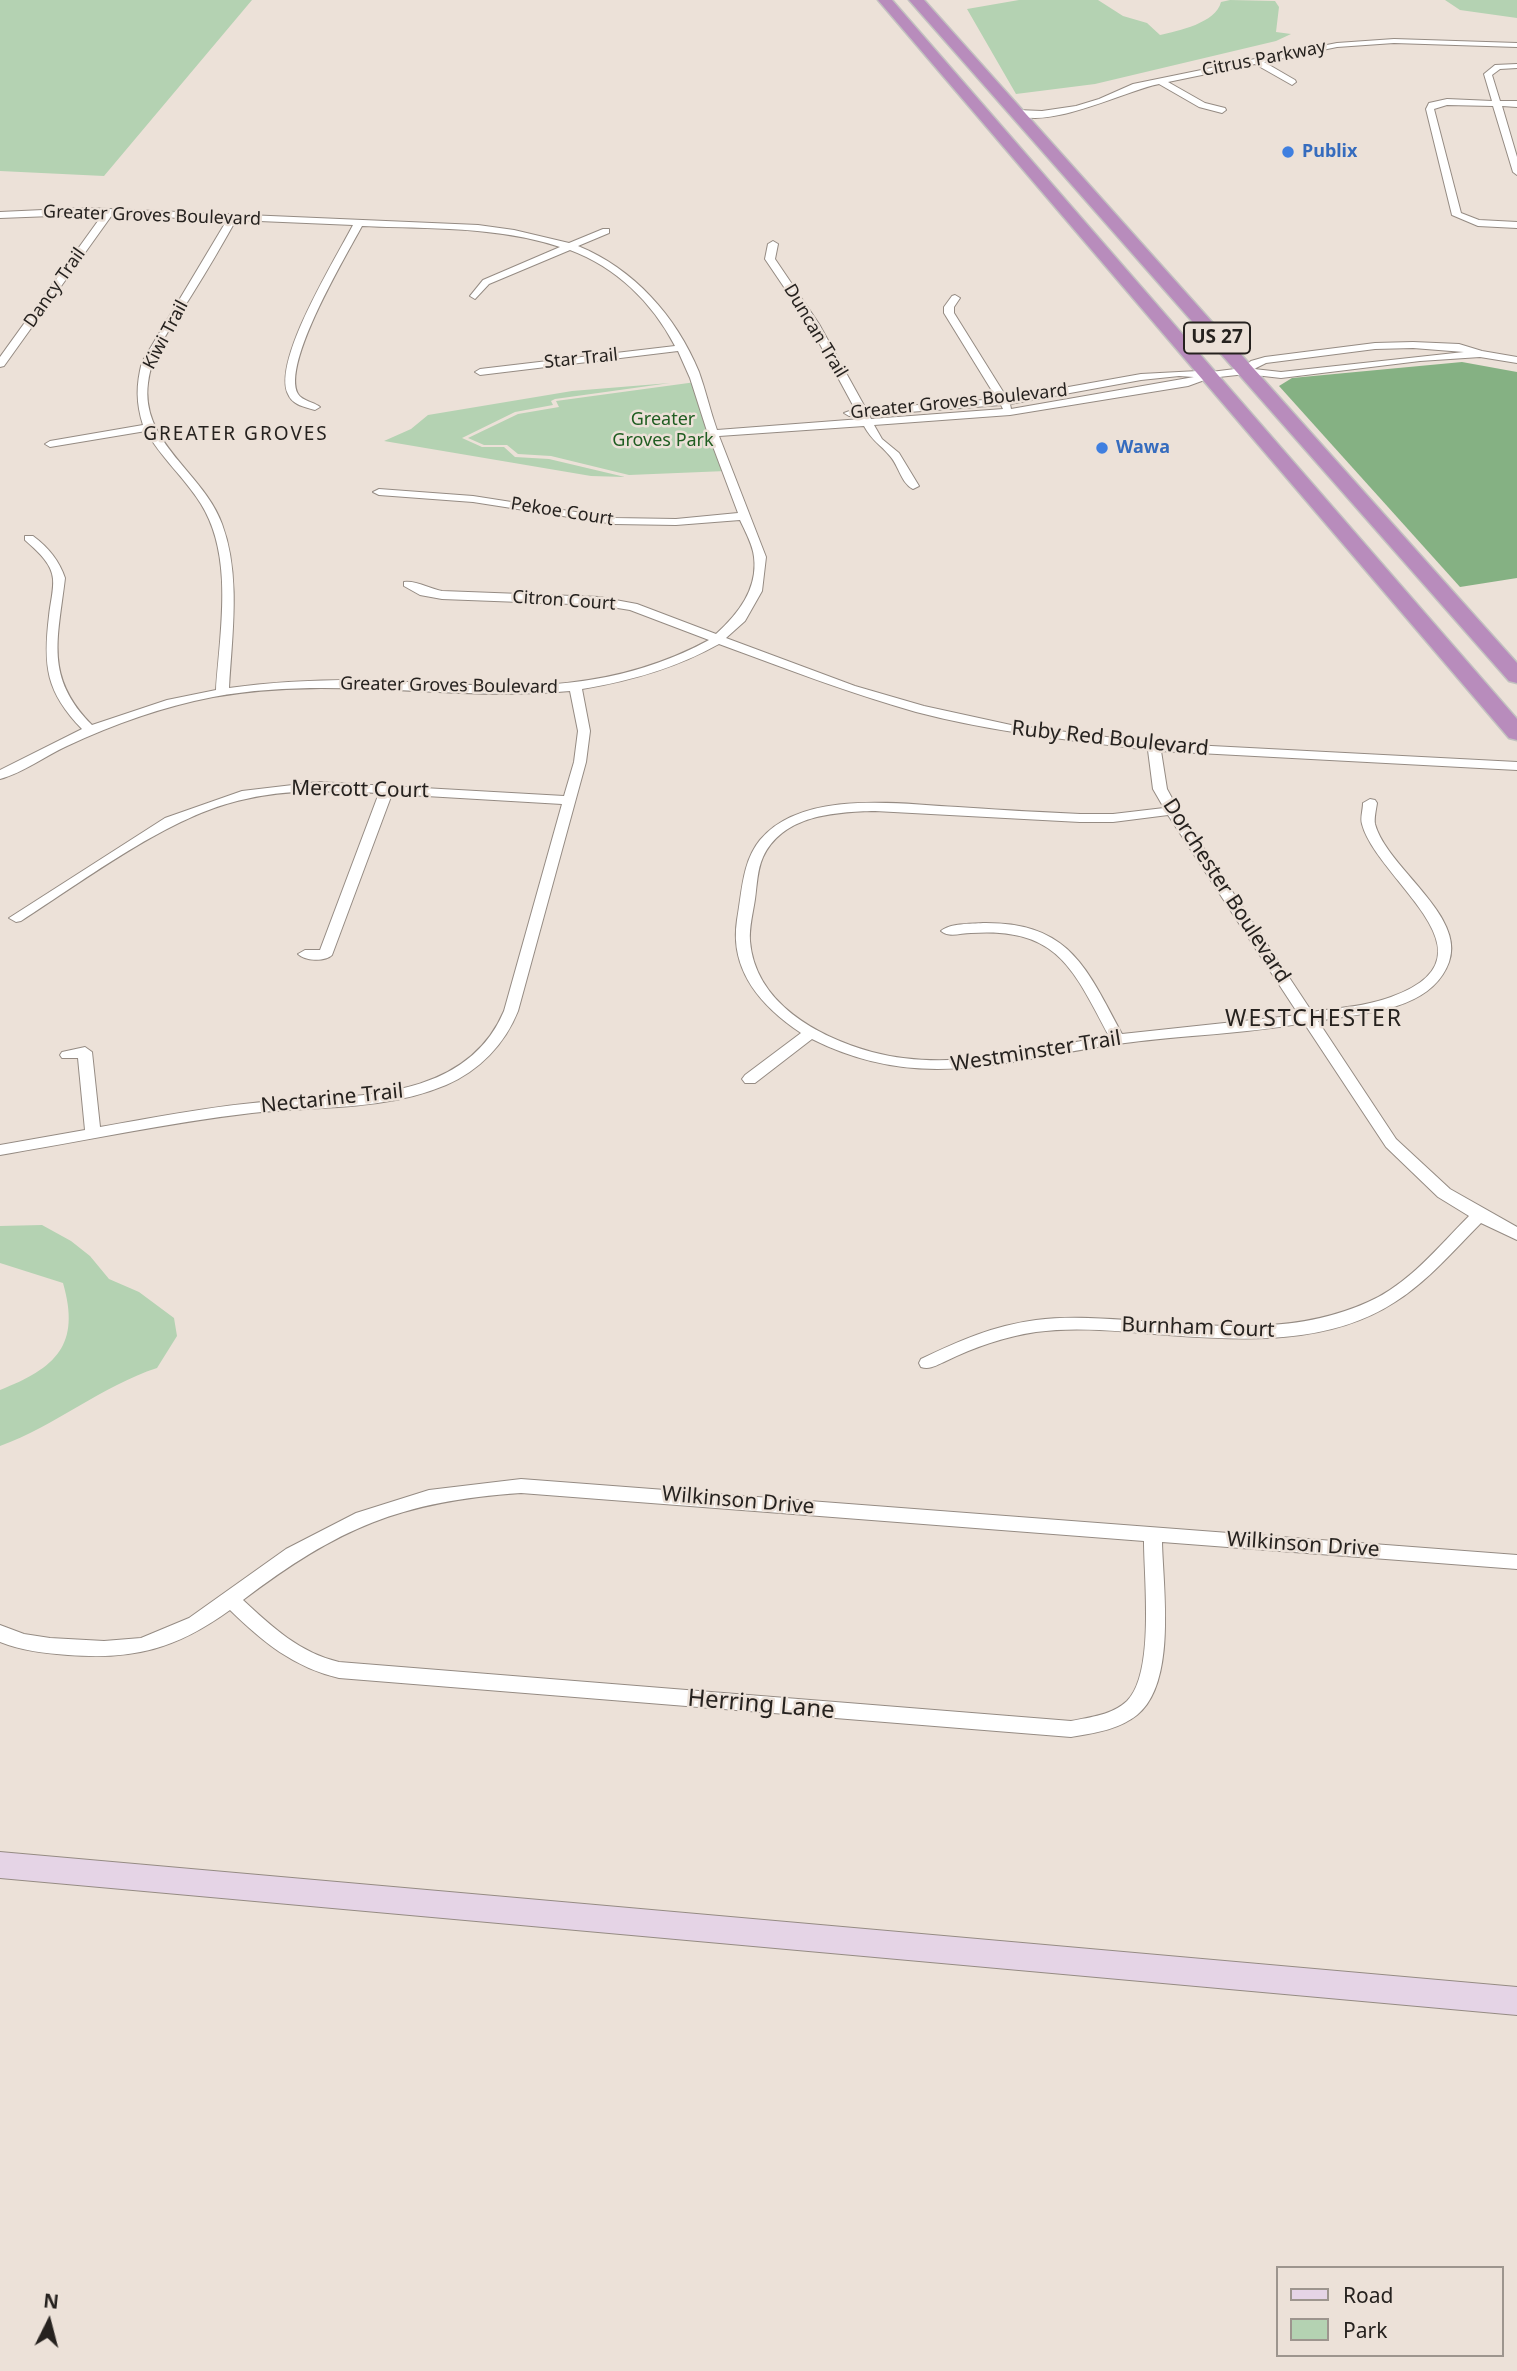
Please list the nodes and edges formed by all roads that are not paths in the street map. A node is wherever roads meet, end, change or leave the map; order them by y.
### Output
1 (885, 0) edge
2 (922, 2) edge
3 (908, 27) junction
4 (1517, 45) edge
5 (1255, 61) junction
6 (1517, 66) edge
7 (1160, 81) junction
8 (1292, 82) dead end
9 (1136, 86) junction
10 (1090, 97) junction
11 (1102, 101) junction
12 (1496, 104) junction
13 (1517, 104) edge
14 (1222, 110) dead end
15 (1017, 113) junction
16 (1517, 172) edge
17 (109, 212) junction
18 (0, 215) edge
19 (233, 218) junction
20 (359, 223) junction
21 (1517, 225) edge
22 (606, 231) dead end
23 (773, 244) dead end
24 (569, 246) junction
25 (475, 296) dead end
26 (955, 298) dead end
27 (681, 348) junction
28 (1480, 354) junction
29 (1517, 360) edge
30 (0, 364) edge
31 (1246, 371) junction
32 (480, 372) dead end
33 (1208, 376) junction
34 (1004, 401) junction
35 (315, 407) dead end
36 (1010, 412) junction
37 (865, 418) junction
38 (149, 428) junction
39 (711, 428) junction
40 (50, 444) dead end
41 (913, 486) dead end
42 (379, 492) dead end
43 (745, 516) junction
44 (29, 538) dead end
45 (1387, 583) junction
46 (408, 584) dead end
47 (716, 639) junction
48 (1517, 676) edge
49 (576, 688) junction
50 (222, 692) junction
51 (1517, 714) edge
52 (89, 729) junction
53 (1517, 733) edge
54 (1154, 747) junction
55 (1517, 766) edge
56 (0, 775) edge
57 (387, 789) junction
58 (570, 800) junction
59 (1370, 803) dead end
60 (1172, 811) junction
61 (16, 918) dead end
62 (948, 931) dead end
63 (305, 954) dead end
64 (1308, 1017) junction
65 (812, 1032) junction
66 (1118, 1039) junction
67 (67, 1055) dead end
68 (750, 1079) dead end
69 (93, 1135) junction
70 (0, 1150) edge
71 (1479, 1215) junction
72 (1517, 1234) edge
73 (928, 1363) dead end
74 (1153, 1534) junction
75 (1517, 1562) edge
76 (230, 1599) junction
77 (0, 1633) edge
78 (0, 1865) edge
79 (1517, 2001) edge

1 - 3 highway, US 27
2 - 15 highway, US 27
3 - 15 highway
3 - 33 highway, US 27
4 - 5 street, Citrus Parkway
5 - 7 street, Citrus Parkway
5 - 8 street
6 - 12 street
7 - 9 street, Citrus Parkway
7 - 14 street
9 - 10 street
9 - 11 street, Citrus Parkway
10 - 11 street
10 - 15 street
11 - 15 street, Citrus Parkway
12 - 13 street
12 - 16 street
12 - 21 street
15 - 31 highway, US 27
17 - 18 street, Greater Groves Boulevard
17 - 19 street, Greater Groves Boulevard
17 - 30 street, Dancy Trail
19 - 20 street, Greater Groves Boulevard
19 - 38 street, Kiwi Trail
20 - 24 street, Greater Groves Boulevard
20 - 35 street
22 - 24 street
23 - 37 street, Duncan Trail
24 - 25 street
24 - 27 street, Greater Groves Boulevard
26 - 34 street
27 - 32 street, Star Trail
27 - 39 street, Greater Groves Boulevard
28 - 29 street
28 - 31 street
28 - 31 street
31 - 33 street, Greater Groves Boulevard
31 - 48 highway, US 27
33 - 34 street, Greater Groves Boulevard
33 - 36 street, Greater Groves Boulevard
33 - 45 highway, US 27
34 - 36 street
34 - 37 street, Greater Groves Boulevard
36 - 37 street, Greater Groves Boulevard
37 - 39 street, Greater Groves Boulevard
37 - 41 street, Duncan Trail
38 - 40 street
38 - 50 street, Kiwi Trail
39 - 43 street, Greater Groves Boulevard
42 - 43 street, Pekoe Court
43 - 47 street, Greater Groves Boulevard
44 - 52 street
45 - 51 highway
45 - 53 highway, US 27
46 - 47 street, Citron Court
47 - 49 street, Greater Groves Boulevard
47 - 54 street, Ruby Red Boulevard
49 - 50 street, Greater Groves Boulevard
49 - 58 street, Nectarine Trail
50 - 52 street, Greater Groves Boulevard
52 - 56 street, Greater Groves Boulevard
54 - 55 street, Ruby Red Boulevard
54 - 60 street, Dorchester Boulevard
57 - 58 street, Mercott Court
57 - 61 street, Mercott Court
57 - 63 street
58 - 69 street, Nectarine Trail
59 - 64 street, Westminster Trail
60 - 64 street, Dorchester Boulevard
60 - 65 street, Westminster Trail
62 - 66 street
64 - 66 street, Westminster Trail
64 - 71 street, Dorchester Boulevard
65 - 66 street, Westminster Trail
65 - 68 street
67 - 69 street
69 - 70 street, Nectarine Trail
71 - 72 street, Dorchester Boulevard
71 - 73 street, Burnham Court
74 - 75 street, Wilkinson Drive
74 - 76 street, Wilkinson Drive
74 - 76 street, Herring Lane
76 - 77 street, Wilkinson Drive
78 - 79 main road

